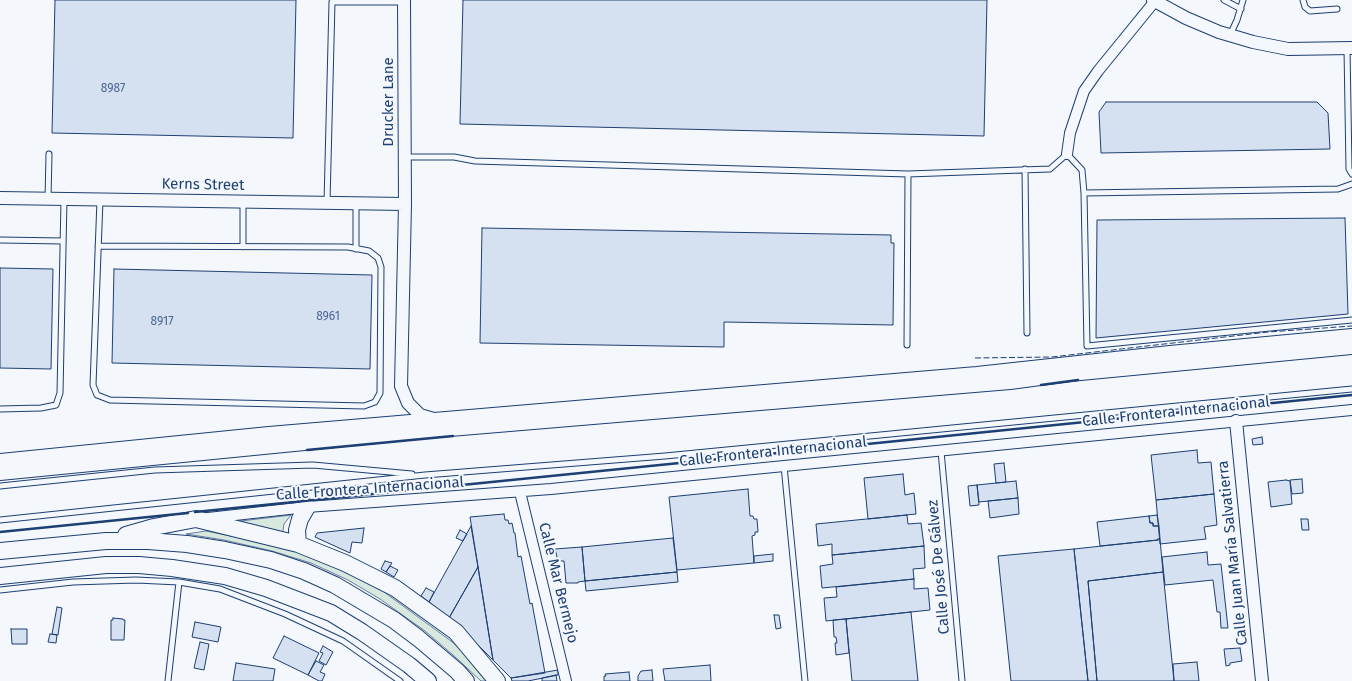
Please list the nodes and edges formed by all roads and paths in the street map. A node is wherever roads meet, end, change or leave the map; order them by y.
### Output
1 (1224, 0) edge
2 (1243, 0) edge
3 (1303, 0) edge
4 (332, 1) edge
5 (404, 1) edge
6 (1154, 1) edge
7 (1241, 9) junction
8 (1337, 9) dead end
9 (1229, 35) junction
10 (1349, 48) edge
11 (49, 154) dead end
12 (1067, 154) junction
13 (405, 156) junction
14 (1025, 169) junction
15 (908, 174) junction
16 (1352, 174) edge
17 (1352, 184) edge
18 (1084, 193) junction
19 (0, 198) edge
20 (48, 199) junction
21 (64, 199) junction
22 (100, 200) junction
23 (243, 202) junction
24 (328, 203) junction
25 (356, 204) junction
26 (405, 204) junction
27 (0, 240) edge
28 (63, 241) junction
29 (98, 246) junction
30 (243, 247) junction
31 (356, 249) junction
32 (1352, 320) edge
33 (1027, 333) dead end
34 (1352, 336) edge
35 (908, 344) dead end
36 (1352, 347) edge
37 (1352, 389) edge
38 (0, 409) edge
39 (1352, 410) edge
40 (437, 420) junction
41 (1236, 421) junction
42 (468, 428) junction
43 (941, 450) junction
44 (0, 461) edge
45 (784, 466) junction
46 (0, 473) edge
47 (425, 475) junction
48 (0, 486) edge
49 (520, 492) junction
50 (307, 508) junction
51 (196, 519) junction
52 (0, 520) edge
53 (106, 541) junction
54 (298, 544) junction
55 (0, 551) edge
56 (0, 576) edge
57 (179, 582) junction
58 (0, 590) edge
59 (168, 681) edge
60 (400, 681) edge
61 (428, 681) edge
62 (466, 681) edge
63 (498, 681) edge
64 (566, 681) edge
65 (804, 681) edge
66 (962, 681) edge
67 (1262, 681) edge

1 - 7 lane
2 - 7 lane
3 - 8 lane
4 - 5 lane
4 - 24 lane
5 - 13 street, Drucker Lane
6 - 9 street
6 - 12 street
7 - 9 lane
9 - 10 street
10 - 16 lane
11 - 20 lane
12 - 14 lane
12 - 18 lane
13 - 15 lane
13 - 26 street, Drucker Lane
14 - 15 lane
14 - 33 lane
15 - 35 lane
17 - 18 lane
18 - 32 lane
19 - 20 street, Kerns Street
20 - 21 street, Kerns Street
21 - 22 street, Kerns Street
21 - 28 lane
22 - 23 street, Kerns Street
22 - 29 lane
23 - 24 street, Kerns Street
23 - 30 lane
24 - 25 street, Kerns Street
25 - 26 street, Kerns Street
25 - 31 lane
26 - 40 street, Drucker Lane
27 - 28 lane
28 - 38 lane
29 - 30 lane
29 - 31 lane
30 - 31 lane
34 - 40 main road
36 - 42 main road
37 - 47 lane
39 - 41 street, Calle Frontera Internacional
40 - 42 street, Drucker Lane
40 - 44 main road
41 - 43 street, Calle Frontera Internacional
41 - 67 street, Calle Juan María Salvatierra
42 - 46 main road
43 - 45 street, Calle Frontera Internacional
43 - 66 lane, Calle José De Gálvez
45 - 49 street, Calle Frontera Internacional
45 - 65 lane
47 - 48 lane
47 - 52 lane
49 - 50 street, Calle Frontera Internacional
49 - 64 street, Calle Mar Bermejo
50 - 51 street, Calle Frontera Internacional
50 - 54 highway
51 - 53 highway
51 - 54 highway
53 - 55 highway
53 - 62 highway
54 - 63 highway
56 - 61 highway
57 - 58 lane
57 - 59 lane
57 - 60 lane

